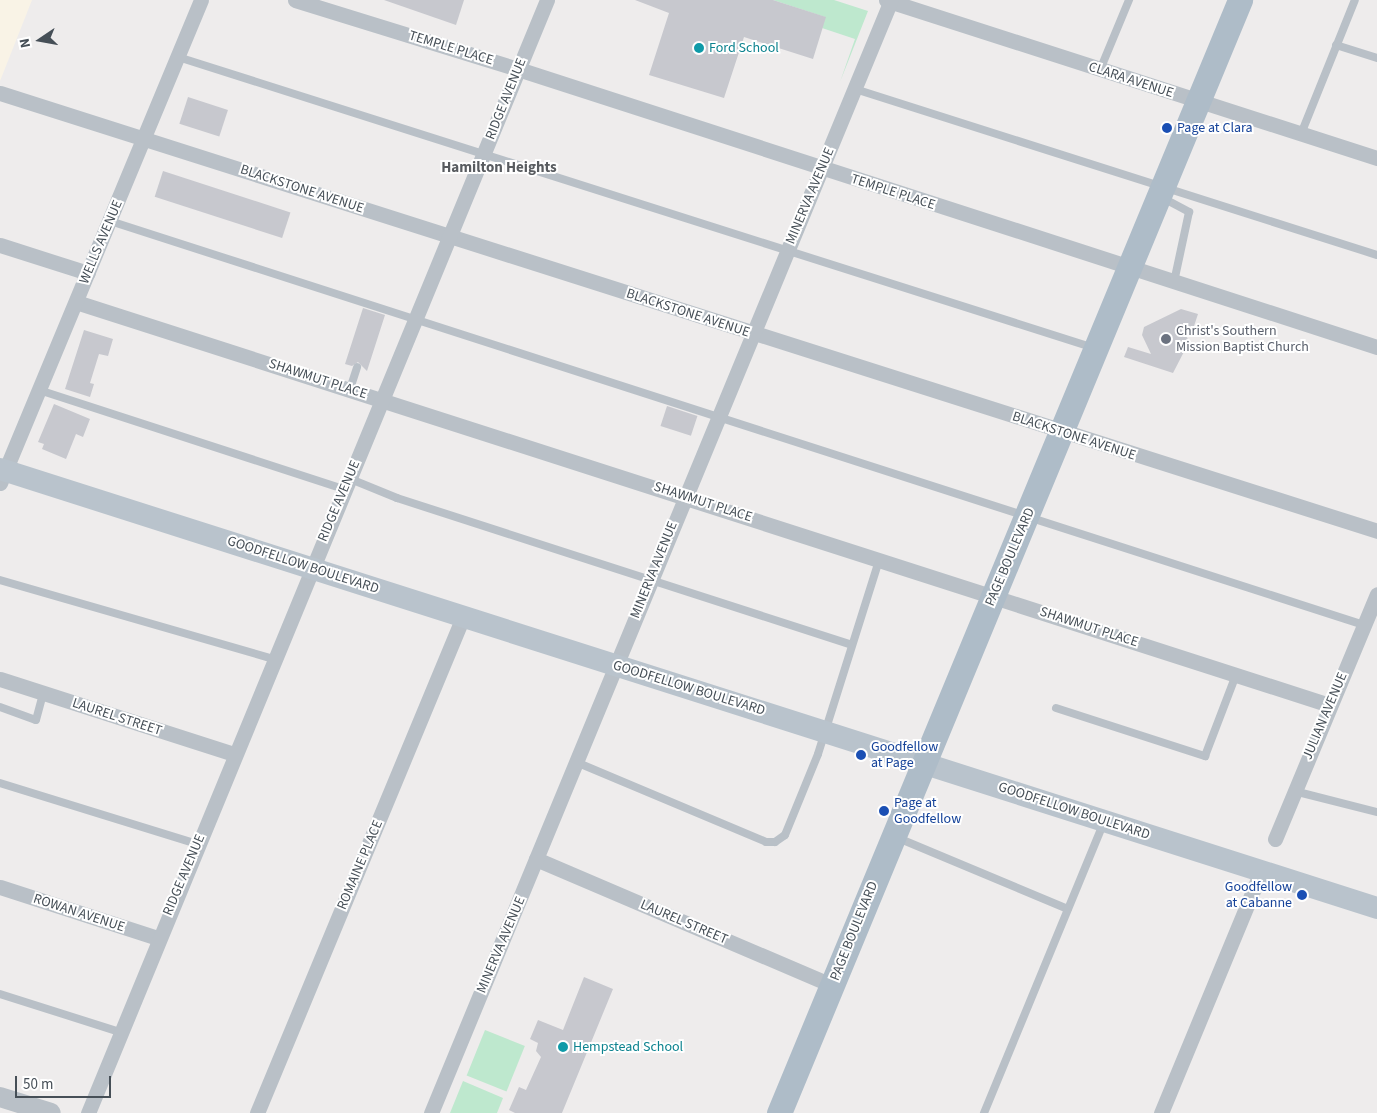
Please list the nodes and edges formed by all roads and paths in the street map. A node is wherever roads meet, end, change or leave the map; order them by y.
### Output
1 (201, 0) edge
2 (295, 0) edge
3 (547, 0) edge
4 (889, 0) edge
5 (1129, 0) edge
6 (1240, 0) edge
7 (1355, 0) edge
8 (1336, 45) junction
9 (178, 57) junction
10 (1377, 58) edge
11 (518, 69) junction
12 (1100, 70) junction
13 (855, 89) junction
14 (0, 93) edge
15 (1198, 102) junction
16 (1301, 134) junction
17 (144, 139) junction
18 (483, 155) junction
19 (1377, 158) edge
20 (822, 170) junction
21 (1161, 192) junction
22 (110, 221) junction
23 (450, 236) junction
24 (0, 246) edge
25 (787, 251) junction
26 (1377, 255) edge
27 (1129, 268) junction
28 (88, 273) junction
29 (1174, 282) junction
30 (76, 302) junction
31 (416, 317) junction
32 (751, 333) junction
33 (1377, 347) edge
34 (1096, 349) junction
35 (357, 367) dead end
36 (350, 389) junction
37 (39, 390) junction
38 (381, 399) junction
39 (717, 415) junction
40 (1062, 432) junction
41 (2, 474) edge
42 (346, 483) junction
43 (684, 496) junction
44 (1026, 518) junction
45 (1377, 531) edge
46 (879, 560) junction
47 (312, 566) junction
48 (651, 579) junction
49 (0, 580) edge
50 (1377, 594) edge
51 (993, 597) junction
52 (462, 617) junction
53 (1364, 625) junction
54 (852, 645) junction
55 (274, 659) junction
56 (616, 665) junction
57 (1236, 675) junction
58 (0, 679) edge
59 (43, 693) junction
60 (1330, 705) junction
61 (0, 708) edge
62 (1056, 708) dead end
63 (825, 730) junction
64 (234, 754) junction
65 (576, 762) junction
66 (924, 763) junction
67 (0, 783) edge
68 (1294, 791) junction
69 (1377, 812) edge
70 (1104, 821) junction
71 (893, 836) junction
72 (1275, 839) dead end
73 (197, 844) junction
74 (536, 859) junction
75 (1261, 872) junction
76 (0, 887) edge
77 (1377, 908) edge
78 (1068, 909) junction
79 (158, 938) junction
80 (832, 985) junction
81 (0, 994) edge
82 (120, 1032) junction
83 (0, 1097) edge
84 (51, 1113) edge
85 (88, 1113) edge
86 (257, 1113) edge
87 (431, 1113) edge
88 (779, 1113) edge
89 (984, 1113) edge
90 (1161, 1113) edge

1 - 9 street, WELLS AVENUE
2 - 11 street, TEMPLE PLACE
3 - 11 street, RIDGE AVENUE
4 - 12 street, CLARA AVENUE
4 - 13 street, MINERVA AVENUE
5 - 12 lane
6 - 15 main road, PAGE BOULEVARD
7 - 8 lane
8 - 10 lane
8 - 16 lane
9 - 17 street, WELLS AVENUE
9 - 18 lane
11 - 18 street, RIDGE AVENUE
11 - 20 street, TEMPLE PLACE
12 - 15 street, CLARA AVENUE
13 - 20 street, MINERVA AVENUE
13 - 21 lane
14 - 17 street, BLACKSTONE AVENUE
15 - 16 street, CLARA AVENUE
15 - 21 main road, PAGE BOULEVARD
16 - 19 street, CLARA AVENUE
17 - 22 street, WELLS AVENUE
17 - 23 street, BLACKSTONE AVENUE
18 - 23 street, RIDGE AVENUE
18 - 25 lane
20 - 25 street, MINERVA AVENUE
20 - 27 street, TEMPLE PLACE
21 - 26 lane
21 - 27 main road, PAGE BOULEVARD
21 - 29 lane
22 - 28 street, WELLS AVENUE
22 - 31 lane
23 - 31 street, RIDGE AVENUE
23 - 32 street, BLACKSTONE AVENUE
24 - 28 street
25 - 32 street, MINERVA AVENUE
25 - 34 lane
27 - 29 street, TEMPLE PLACE
27 - 34 main road, PAGE BOULEVARD
28 - 30 street, WELLS AVENUE
29 - 33 street, TEMPLE PLACE
30 - 36 street, SHAWMUT PLACE
30 - 37 street, WELLS AVENUE
31 - 38 street, RIDGE AVENUE
31 - 39 lane
32 - 39 street, MINERVA AVENUE
32 - 40 street, BLACKSTONE AVENUE
34 - 40 main road, PAGE BOULEVARD
35 - 36 lane
36 - 38 street, SHAWMUT PLACE
37 - 41 street, WELLS AVENUE
37 - 42 lane
38 - 42 street, RIDGE AVENUE
38 - 43 street, SHAWMUT PLACE
39 - 43 street, MINERVA AVENUE
39 - 44 lane
40 - 44 main road, PAGE BOULEVARD
40 - 45 street, BLACKSTONE AVENUE
41 - 47 main road, GOODFELLOW BOULEVARD
42 - 47 street, RIDGE AVENUE
42 - 48 lane
43 - 46 street, SHAWMUT PLACE
43 - 48 street, MINERVA AVENUE
44 - 51 main road, PAGE BOULEVARD
44 - 53 lane
46 - 51 street, SHAWMUT PLACE
46 - 54 lane
47 - 52 main road, GOODFELLOW BOULEVARD
47 - 55 street, RIDGE AVENUE
48 - 54 lane
48 - 56 street, MINERVA AVENUE
49 - 55 lane
50 - 53 street, JULIAN AVENUE
51 - 57 street, SHAWMUT PLACE
51 - 66 main road, PAGE BOULEVARD
52 - 56 main road, GOODFELLOW BOULEVARD
52 - 86 street, ROMAINE PLACE
53 - 60 street, JULIAN AVENUE
54 - 63 lane
55 - 64 street, RIDGE AVENUE
56 - 63 main road, GOODFELLOW BOULEVARD
56 - 65 street, MINERVA AVENUE
57 - 60 street, SHAWMUT PLACE
57 - 62 lane
58 - 59 street, LAUREL STREET
59 - 61 lane
59 - 64 street, LAUREL STREET
60 - 68 street, JULIAN AVENUE
63 - 65 lane
63 - 66 main road, GOODFELLOW BOULEVARD
64 - 73 street, RIDGE AVENUE
65 - 74 street, MINERVA AVENUE
66 - 70 main road, GOODFELLOW BOULEVARD
66 - 71 main road, PAGE BOULEVARD
67 - 73 lane
68 - 69 lane
68 - 72 street, JULIAN AVENUE
70 - 75 main road, GOODFELLOW BOULEVARD
70 - 78 lane
71 - 78 lane
71 - 80 main road, PAGE BOULEVARD
73 - 79 street, RIDGE AVENUE
74 - 80 street, LAUREL STREET
74 - 87 street, MINERVA AVENUE
75 - 77 main road, GOODFELLOW BOULEVARD
75 - 90 street
76 - 79 street, ROWAN AVENUE
78 - 89 lane
79 - 82 street, RIDGE AVENUE
80 - 88 main road, PAGE BOULEVARD
81 - 82 lane
82 - 85 street, RIDGE AVENUE
83 - 84 street

